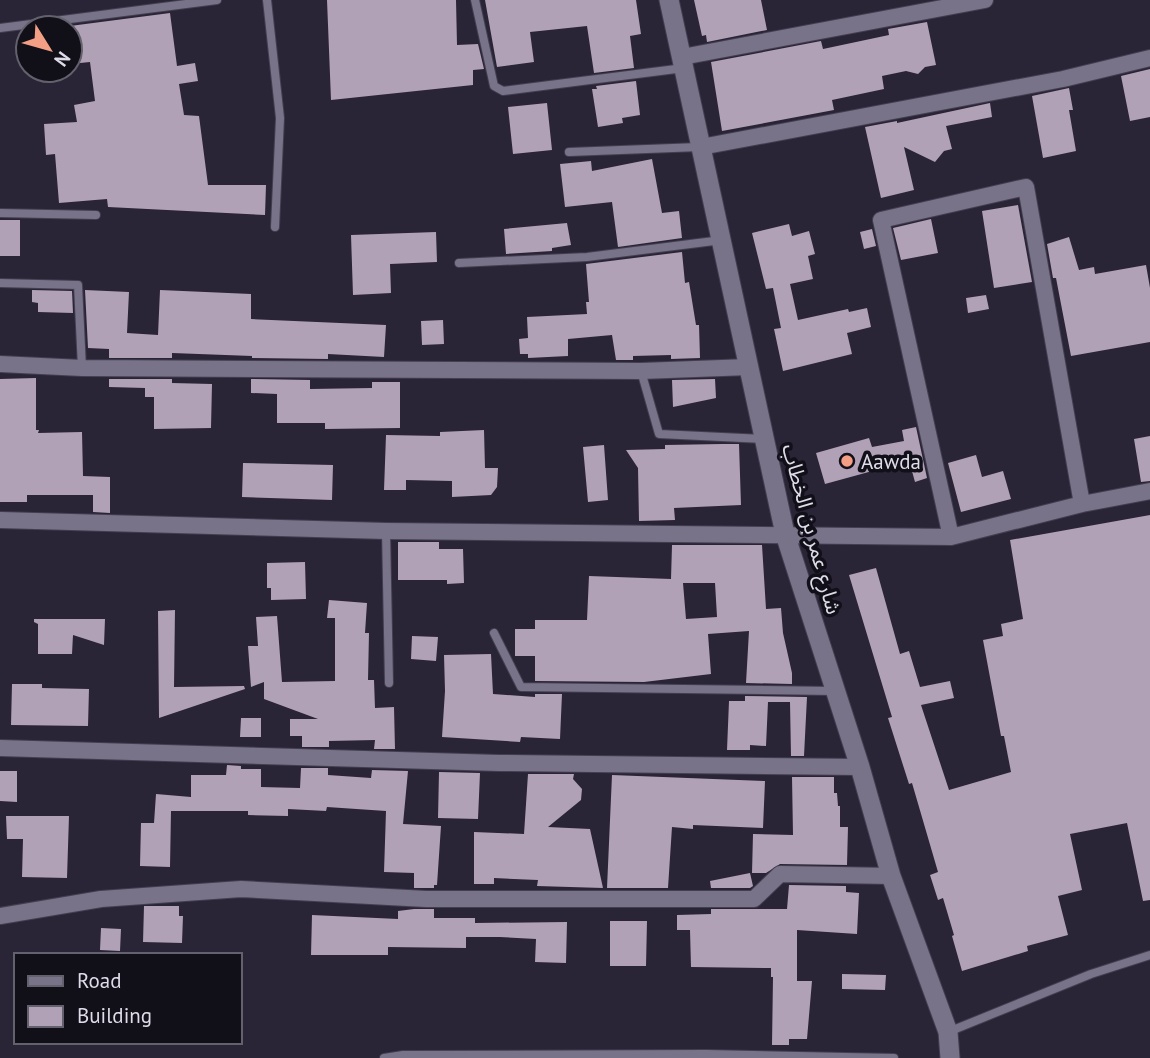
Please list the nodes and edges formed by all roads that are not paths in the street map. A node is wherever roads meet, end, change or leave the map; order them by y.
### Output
1 (217, 0) edge
2 (267, 0) edge
3 (475, 0) edge
4 (669, 0) edge
5 (985, 0) edge
6 (0, 29) edge
7 (1150, 58) edge
8 (683, 62) junction
9 (701, 147) junction
10 (569, 152) dead end
11 (0, 214) edge
12 (96, 215) dead end
13 (275, 227) dead end
14 (722, 240) junction
15 (459, 263) dead end
16 (0, 283) edge
17 (0, 364) edge
18 (749, 366) junction
19 (82, 368) junction
20 (641, 371) junction
21 (764, 439) junction
22 (1150, 491) edge
23 (1082, 504) junction
24 (0, 520) edge
25 (386, 531) junction
26 (785, 534) junction
27 (951, 537) junction
28 (494, 633) dead end
29 (389, 683) dead end
30 (834, 691) junction
31 (0, 748) edge
32 (860, 767) junction
33 (891, 876) junction
34 (0, 916) edge
35 (1150, 956) edge
36 (948, 1032) junction
37 (384, 1058) edge
38 (894, 1058) edge
39 (950, 1058) edge

1 - 6 lane
2 - 13 lane
3 - 8 lane
4 - 8 main road, شارع عمر بن الخطاب
5 - 8 street
7 - 9 street
8 - 9 main road, شارع عمر بن الخطاب
9 - 10 lane
9 - 14 main road, شارع عمر بن الخطاب
11 - 12 lane
14 - 15 lane
14 - 18 main road, شارع عمر بن الخطاب
16 - 19 lane
17 - 19 street
18 - 20 street
18 - 21 main road, شارع عمر بن الخطاب
19 - 20 street
20 - 21 lane
21 - 26 main road, شارع عمر بن الخطاب
22 - 23 street
23 - 27 street
23 - 27 street
24 - 25 street
25 - 26 street
25 - 29 lane
26 - 27 street
26 - 30 main road, شارع عمر بن الخطاب
28 - 30 lane
30 - 32 main road, شارع عمر بن الخطاب
31 - 32 street
32 - 33 main road, شارع عمر بن الخطاب
33 - 34 street
33 - 36 main road, شارع عمر بن الخطاب
35 - 36 lane
36 - 39 main road, شارع عمر بن الخطاب
37 - 38 lane

